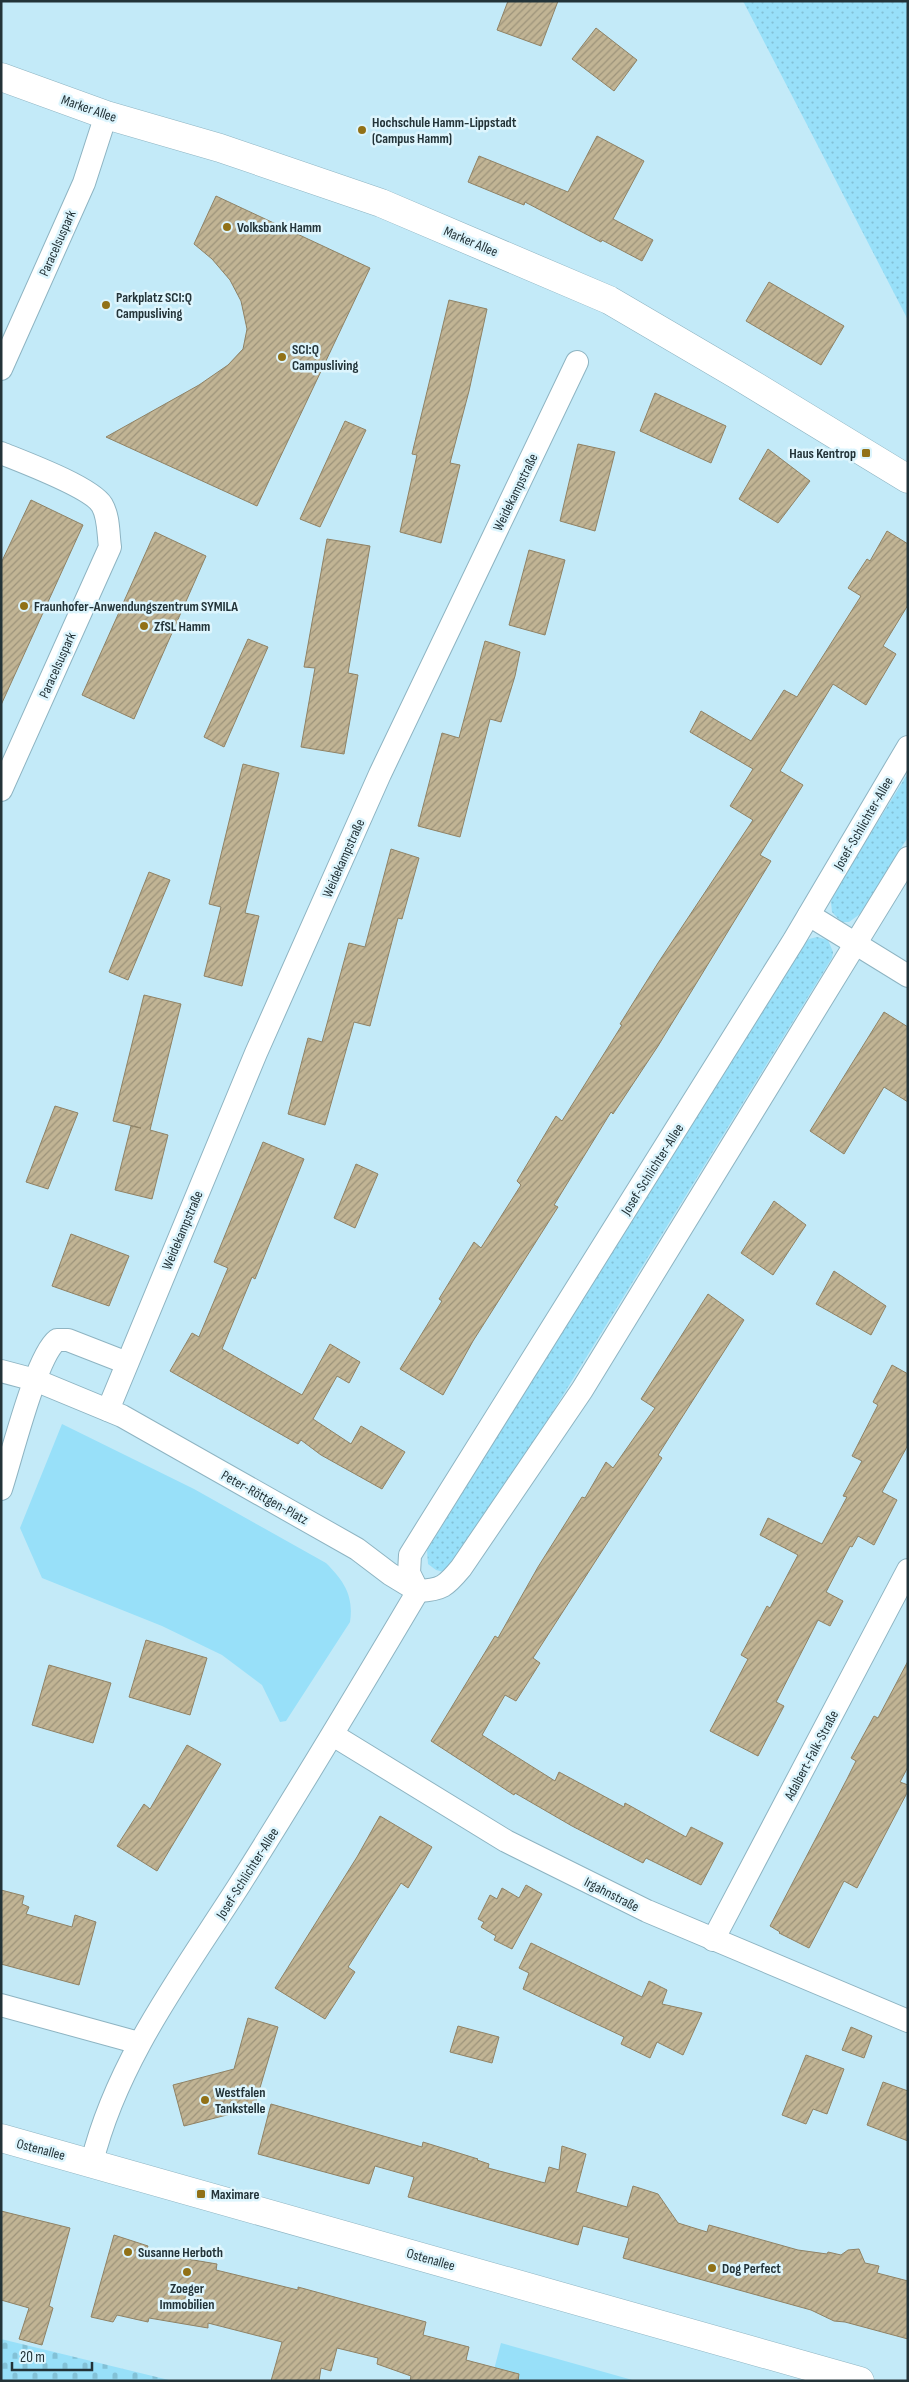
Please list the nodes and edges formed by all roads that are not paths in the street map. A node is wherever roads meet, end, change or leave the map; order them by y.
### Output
1 (1, 77) edge
2 (106, 115) junction
3 (577, 362) dead end
4 (1, 369) edge
5 (1, 453) edge
6 (908, 478) edge
7 (908, 747) edge
8 (1, 790) edge
9 (908, 858) edge
10 (809, 915) junction
11 (856, 944) junction
12 (908, 976) edge
13 (127, 1363) junction
14 (17, 1375) edge
15 (108, 1410) junction
16 (1, 1489) edge
17 (908, 1570) edge
18 (418, 1591) junction
19 (333, 1735) junction
20 (713, 1940) junction
21 (1, 2004) edge
22 (908, 2021) edge
23 (139, 2043) junction
24 (1, 2138) edge
25 (92, 2162) junction
26 (860, 2381) edge

1 - 2 street, Marker Allee
2 - 4 street, Paracelsuspark
2 - 6 street, Marker Allee
3 - 13 street, Weidekampstraße
5 - 8 street, Paracelsuspark
7 - 10 street, Josef-Schlichter-Allee
9 - 11 street
10 - 11 street
10 - 18 street, Josef-Schlichter-Allee
11 - 12 street
11 - 18 street
13 - 14 street
13 - 15 street
14 - 15 street, Peter-Röttgen-Platz
14 - 16 street
15 - 18 street, Peter-Röttgen-Platz
17 - 20 street, Adalbert-Falk-Straße
18 - 19 street, Josef-Schlichter-Allee
19 - 20 street, Irgahnstraße
19 - 23 street, Josef-Schlichter-Allee
20 - 22 street, Irgahnstraße
21 - 23 street
23 - 25 street, Josef-Schlichter-Allee
24 - 25 street, Ostenallee
25 - 26 street, Ostenallee

